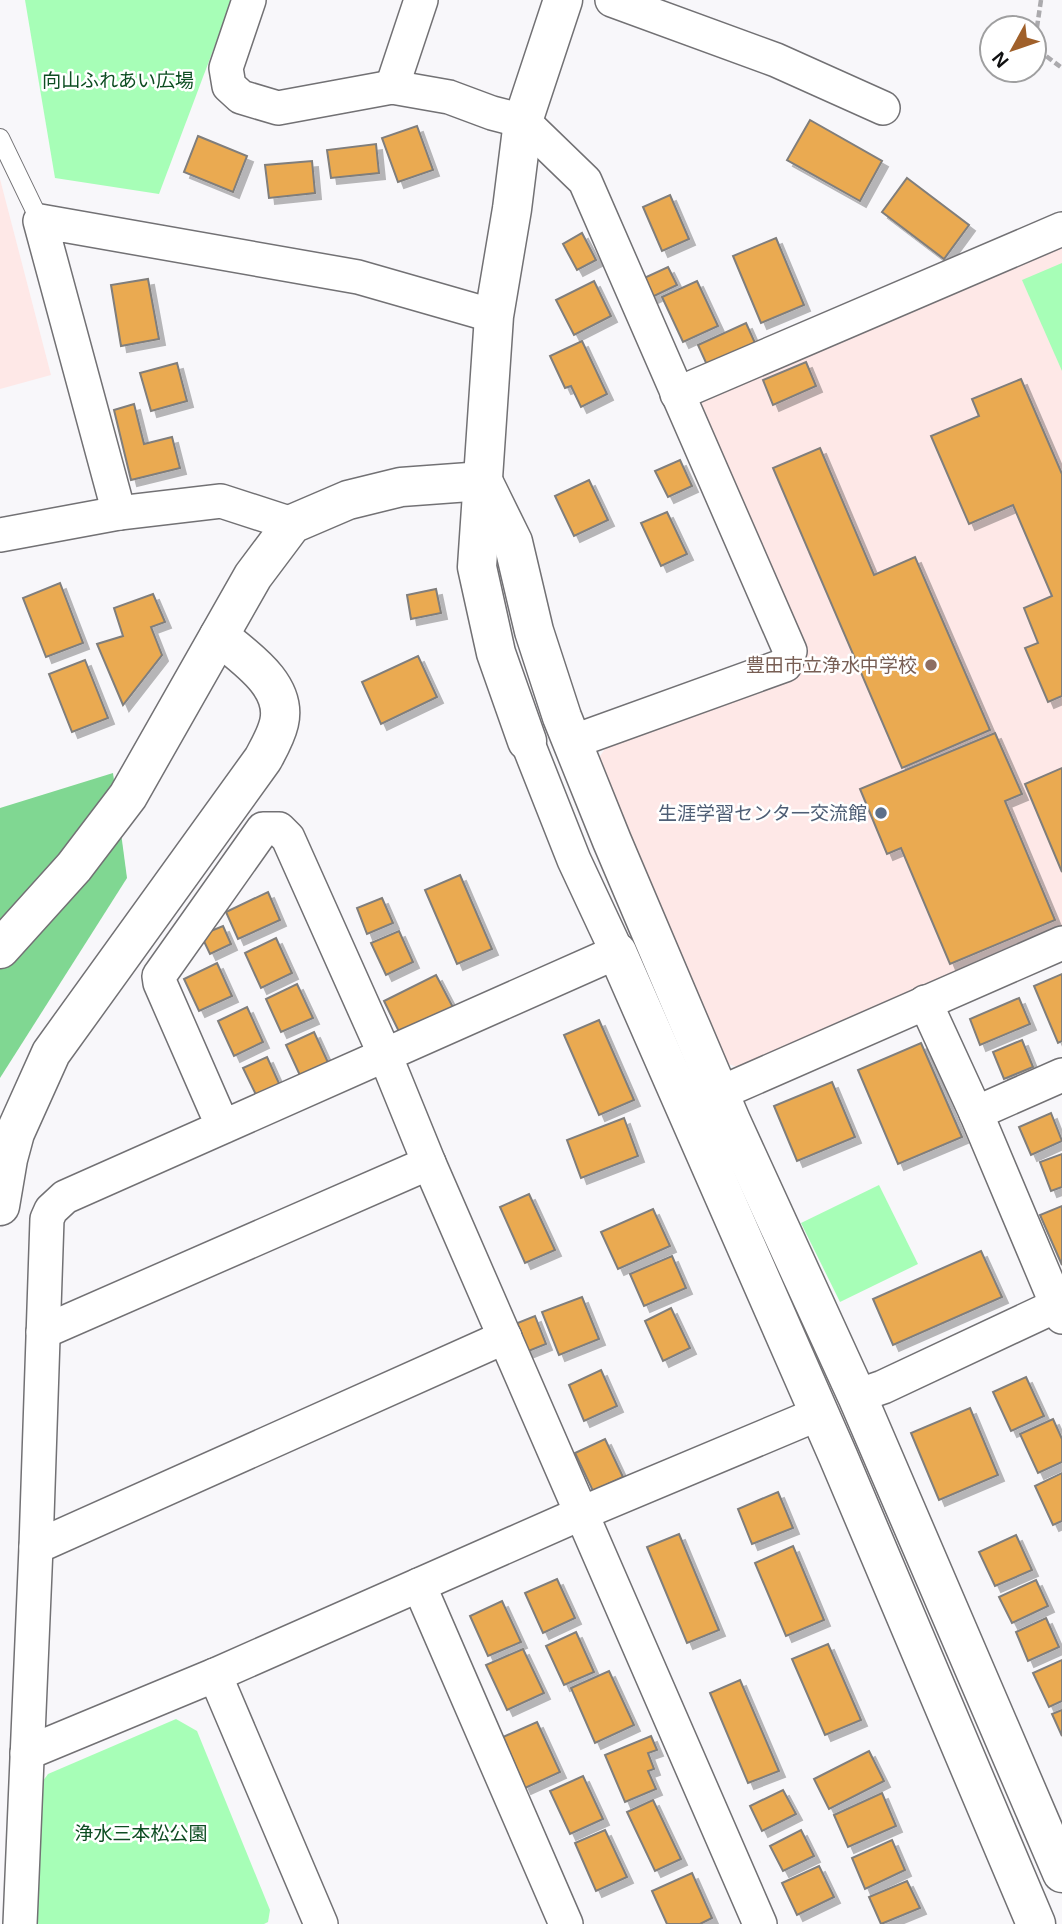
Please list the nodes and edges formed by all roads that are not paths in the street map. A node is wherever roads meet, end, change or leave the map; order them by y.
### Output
1 (249, 0) edge
2 (421, 0) edge
3 (563, 0) edge
4 (612, 0) edge
5 (392, 87) junction
6 (883, 108) dead end
7 (523, 121) junction
8 (0, 138) edge
9 (40, 221) junction
10 (1062, 229) edge
11 (494, 316) junction
12 (677, 394) junction
13 (483, 481) junction
14 (119, 513) junction
15 (292, 524) junction
16 (0, 535) edge
17 (219, 636) junction
18 (527, 741) joint
19 (572, 741) junction
20 (619, 838) junction
21 (574, 860) junction
22 (1062, 943) edge
23 (0, 949) edge
24 (617, 952) junction
25 (925, 1002) junction
26 (385, 1055) junction
27 (1062, 1075) edge
28 (720, 1093) junction
29 (975, 1113) junction
30 (223, 1126) junction
31 (429, 1163) junction
32 (0, 1206) edge
33 (1060, 1308) edge
34 (43, 1332) junction
35 (505, 1337) junction
36 (857, 1396) junction
37 (818, 1414) junction
38 (582, 1513) junction
39 (36, 1546) junction
40 (419, 1585) junction
41 (215, 1675) junction
42 (27, 1754) junction
43 (1062, 1873) edge
44 (315, 1922) edge
45 (20, 1924) edge
46 (566, 1924) edge
47 (760, 1924) edge
48 (1036, 1924) edge

1 - 5 street
2 - 5 street
3 - 7 street
4 - 6 street
5 - 7 street
7 - 11 street
7 - 12 street
8 - 9 lane
9 - 11 street
9 - 14 street
10 - 12 street
11 - 13 street
12 - 19 street
13 - 15 street
13 - 18 street
13 - 19 street
14 - 15 street
14 - 16 street
15 - 17 street
17 - 23 street
17 - 32 street
18 - 21 street
19 - 20 street
20 - 21 lane
20 - 28 street
21 - 24 street
22 - 25 street
24 - 26 street
24 - 37 street
25 - 28 street
25 - 29 street
26 - 30 street
26 - 30 street
26 - 31 street
27 - 29 street
28 - 36 street
29 - 33 street
30 - 34 street
31 - 34 street
31 - 35 street
33 - 36 street
34 - 39 street
35 - 38 street
35 - 39 street
36 - 43 street
37 - 38 street
37 - 48 street
38 - 40 street
38 - 47 street
39 - 42 street
40 - 41 street
40 - 46 street
41 - 42 street
41 - 44 street
42 - 45 street

